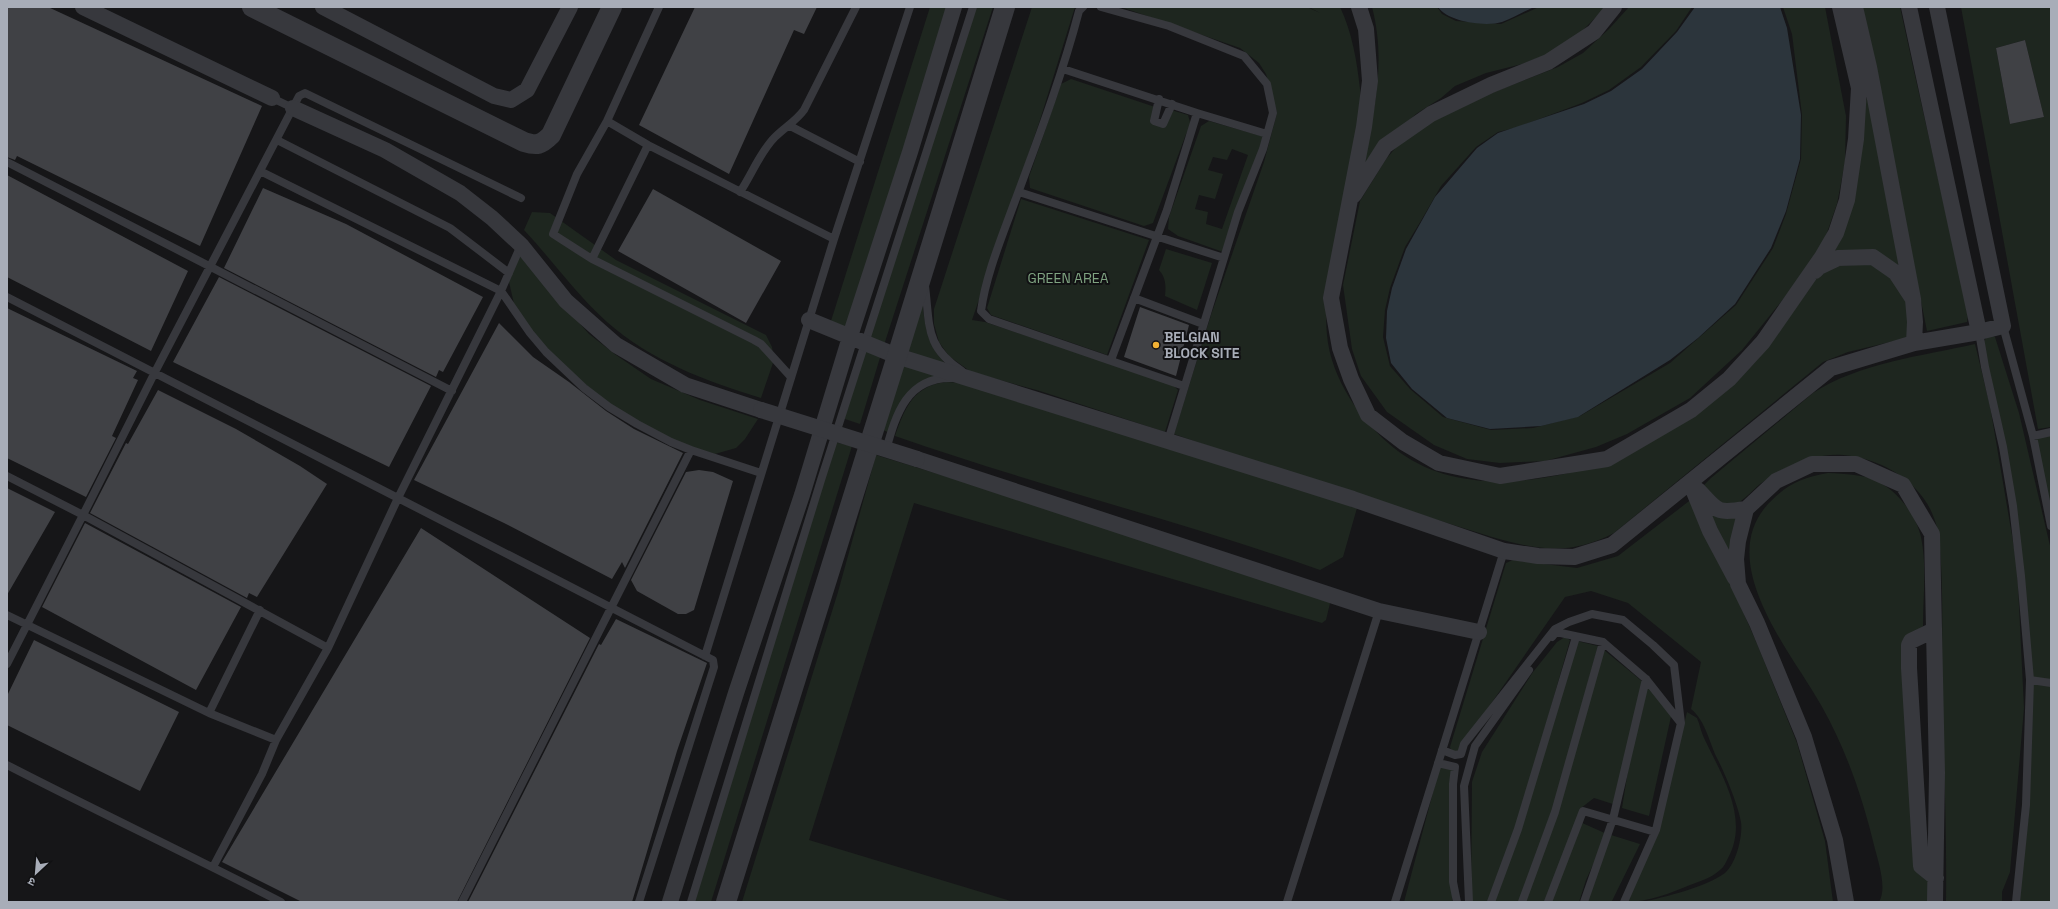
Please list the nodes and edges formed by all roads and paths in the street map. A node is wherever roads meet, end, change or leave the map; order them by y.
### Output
1 (83, 7) edge
2 (252, 7) edge
3 (323, 7) edge
4 (570, 7) edge
5 (612, 7) edge
6 (659, 7) edge
7 (856, 7) edge
8 (910, 7) edge
9 (954, 7) edge
10 (972, 7) edge
11 (1004, 7) edge
12 (1083, 7) edge
13 (1101, 7) edge
14 (1359, 7) edge
15 (1614, 7) edge
16 (1840, 7) edge
17 (1855, 7) edge
18 (1909, 7) edge
19 (1938, 7) edge
20 (1063, 68) junction
21 (1159, 99) junction
22 (283, 103) junction
23 (1172, 104) junction
24 (1197, 112) junction
25 (607, 121) junction
26 (790, 126) junction
27 (1267, 134) junction
28 (277, 140) junction
29 (648, 145) junction
30 (7, 162) edge
31 (860, 162) junction
32 (260, 171) junction
33 (740, 192) junction
34 (1018, 192) junction
35 (521, 198) dead end
36 (1349, 203) junction
37 (1157, 236) junction
38 (834, 239) junction
39 (521, 245) junction
40 (1224, 258) junction
41 (592, 259) junction
42 (210, 266) junction
43 (923, 269) junction
44 (509, 274) junction
45 (1804, 284) junction
46 (502, 291) junction
47 (7, 297) edge
48 (1134, 298) junction
49 (1913, 299) junction
50 (809, 320) junction
51 (1203, 324) junction
52 (2003, 326) junction
53 (1979, 332) junction
54 (850, 337) junction
55 (865, 343) junction
56 (1914, 343) junction
57 (897, 356) junction
58 (1111, 360) junction
59 (155, 372) junction
60 (791, 377) junction
61 (973, 378) junction
62 (1184, 386) junction
63 (452, 390) junction
64 (2051, 432) edge
65 (2033, 436) junction
66 (1168, 441) junction
67 (691, 450) junction
68 (886, 450) junction
69 (761, 473) junction
70 (7, 476) edge
71 (1690, 482) junction
72 (398, 498) junction
73 (1746, 509) junction
74 (83, 516) junction
75 (2051, 526) edge
76 (1504, 551) junction
77 (1738, 584) junction
78 (612, 608) junction
79 (260, 610) junction
80 (1379, 611) junction
81 (7, 615) edge
82 (26, 624) junction
83 (1934, 630) junction
84 (1479, 632) junction
85 (1576, 637) junction
86 (1603, 642) junction
87 (328, 648) junction
88 (705, 656) junction
89 (7, 664) edge
90 (1646, 679) junction
91 (2030, 680) junction
92 (2051, 683) edge
93 (209, 713) junction
94 (1681, 723) junction
95 (276, 740) junction
96 (1442, 750) junction
97 (1438, 763) junction
98 (7, 765) edge
99 (1613, 820) junction
100 (1655, 832) junction
101 (213, 867) junction
102 (1936, 878) junction
103 (281, 902) edge
104 (462, 902) edge
105 (639, 902) edge
106 (670, 902) edge
107 (691, 902) edge
108 (726, 902) edge
109 (1288, 902) edge
110 (1395, 902) edge
111 (1457, 902) edge
112 (1469, 902) edge
113 (1491, 902) edge
114 (1522, 902) edge
115 (1548, 902) edge
116 (1584, 902) edge
117 (1624, 902) edge
118 (1846, 902) edge
119 (1935, 902) edge
120 (2016, 902) edge

1 - 22 street
2 - 5 street
3 - 4 street
6 - 25 lane
7 - 26 lane
8 - 31 lane
9 - 54 street
10 - 55 lane
11 - 43 street
12 - 20 lane
13 - 27 lane
14 - 36 street
15 - 36 street
16 - 45 street
17 - 49 street
18 - 53 street
19 - 52 street
20 - 21 lane
20 - 34 lane
21 - 23 lane
21 - 23 lane
22 - 28 lane
22 - 35 lane
22 - 39 street
23 - 24 lane
24 - 27 lane
24 - 37 lane
25 - 29 lane
25 - 41 lane
26 - 31 lane
26 - 33 lane
27 - 40 lane
28 - 32 lane
28 - 44 lane
29 - 33 lane
29 - 41 lane
30 - 42 lane
31 - 38 lane
32 - 42 lane
32 - 46 lane
33 - 38 lane
34 - 37 lane
34 - 58 lane
36 - 45 street
37 - 40 lane
37 - 48 lane
38 - 50 lane
39 - 44 lane
39 - 68 street, bridge
40 - 51 lane
41 - 60 lane
42 - 59 lane
42 - 63 lane
43 - 57 street
43 - 61 lane
44 - 46 lane
45 - 49 street
46 - 63 lane
46 - 67 lane
47 - 59 lane
48 - 51 lane
48 - 58 lane
49 - 56 street
50 - 54 street
50 - 60 lane
51 - 62 lane
52 - 53 street
52 - 65 lane
53 - 56 street
53 - 91 lane
54 - 55 street
54 - 106 street
55 - 57 street
55 - 107 lane
56 - 71 street
57 - 61 street
57 - 108 street
58 - 62 lane
59 - 72 lane
59 - 74 lane
60 - 69 lane
61 - 66 street
61 - 68 lane
62 - 66 lane
63 - 72 lane
64 - 65 lane
65 - 75 lane
66 - 76 street
67 - 69 lane
67 - 78 lane
68 - 80 street, bridge
69 - 88 lane
70 - 74 lane
71 - 73 street
71 - 76 street
71 - 77 street
72 - 78 lane
72 - 87 lane
73 - 77 street
73 - 83 street
74 - 79 lane
74 - 82 lane
76 - 84 lane
77 - 118 street
78 - 88 lane
78 - 104 lane
79 - 87 lane
79 - 93 lane
80 - 84 street
80 - 109 lane
81 - 82 lane
82 - 89 lane
82 - 93 lane
83 - 102 street
83 - 102 street
84 - 96 lane
85 - 86 lane
85 - 112 lane
85 - 113 lane
86 - 90 lane
86 - 114 lane
87 - 95 lane
88 - 105 lane
90 - 94 lane
90 - 99 lane
91 - 92 lane
91 - 120 lane
93 - 95 lane
94 - 96 lane
94 - 100 lane
95 - 101 lane
96 - 97 lane
97 - 110 lane
97 - 111 lane
98 - 101 lane
99 - 100 lane
99 - 115 lane
99 - 116 lane
100 - 117 lane
101 - 103 lane
102 - 119 street

